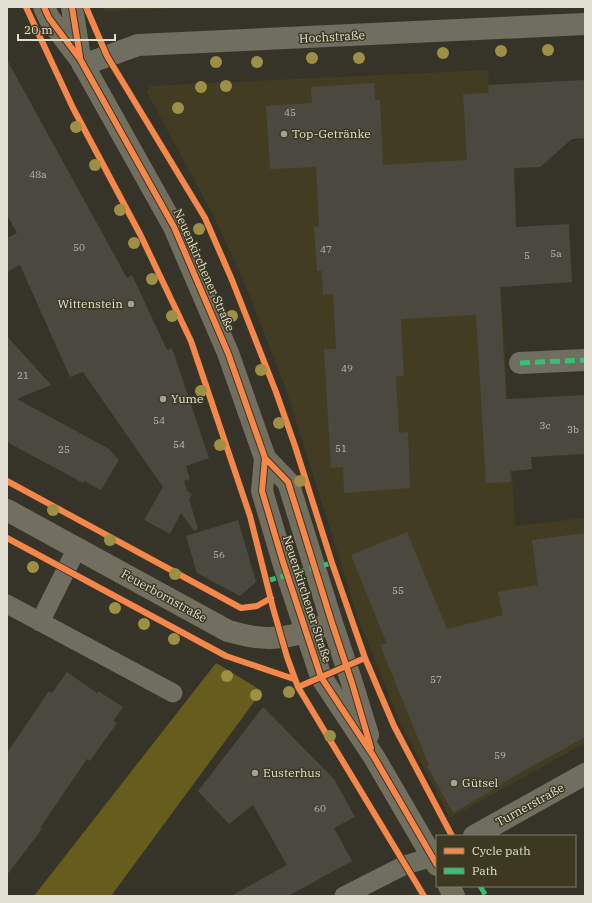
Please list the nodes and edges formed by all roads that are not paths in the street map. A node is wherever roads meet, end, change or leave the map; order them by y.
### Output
1 (44, 7) edge
2 (72, 7) edge
3 (585, 24) edge
4 (82, 62) junction
5 (585, 360) edge
6 (520, 363) dead end
7 (265, 458) junction
8 (7, 510) edge
9 (77, 548) junction
10 (7, 604) edge
11 (40, 622) junction
12 (332, 623) junction
13 (306, 632) junction
14 (173, 693) dead end
15 (374, 758) junction
16 (585, 774) edge
17 (476, 835) edge
18 (436, 859) edge
19 (450, 887) edge
20 (344, 896) edge
21 (454, 896) edge

1 - 4 main road, Neuenkirchener Straße
2 - 4 main road, Neuenkirchener Straße
3 - 4 street, Hochstraße
4 - 7 main road, Neuenkirchener Straße
5 - 6 street
7 - 12 main road, Neuenkirchener Straße
7 - 13 main road, Neuenkirchener Straße
8 - 9 main road, Feuerbornstraße
9 - 11 lane
9 - 13 main road, Feuerbornstraße
10 - 11 lane
11 - 14 lane
12 - 13 main road, Feuerbornstraße
12 - 15 main road, Neuenkirchener Straße
13 - 15 main road, Neuenkirchener Straße
15 - 18 main road, Neuenkirchener Straße
16 - 17 street, Turnerstraße
18 - 20 lane
19 - 21 main road

